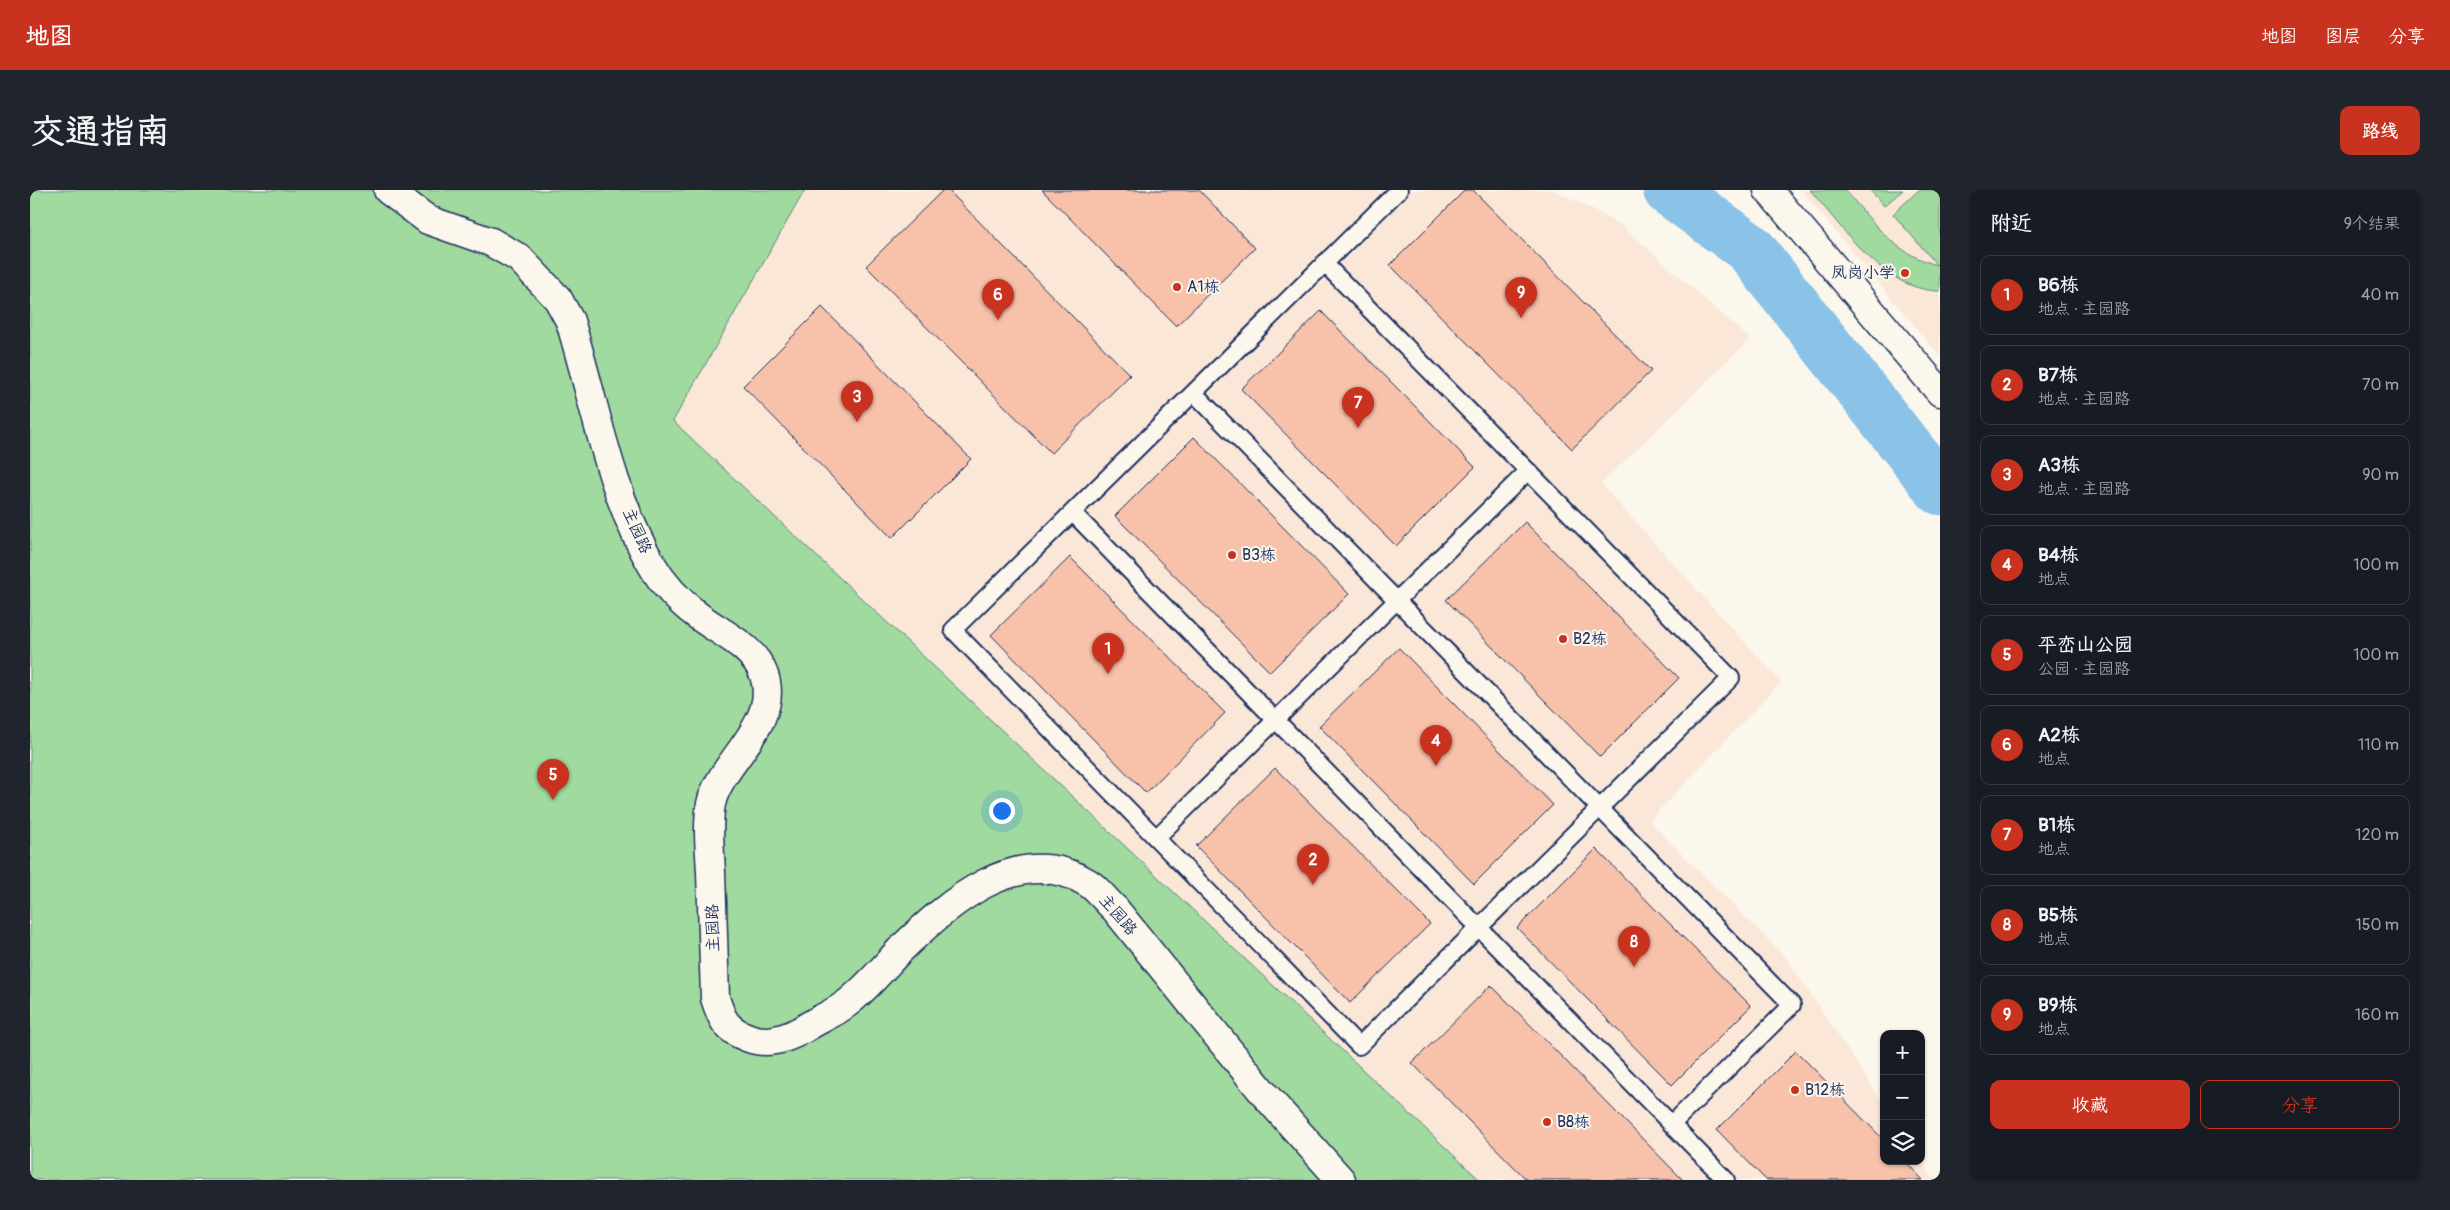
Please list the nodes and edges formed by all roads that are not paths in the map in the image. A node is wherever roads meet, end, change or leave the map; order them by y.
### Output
1 (388, 190) edge
2 (1399, 190) edge
3 (1768, 190) edge
4 (1324, 263) junction
5 (1940, 392) edge
6 (1194, 393) junction
7 (1528, 471) junction
8 (1073, 512) junction
9 (1397, 601) junction
10 (1276, 720) junction
11 (1600, 808) junction
12 (1156, 838) junction
13 (1479, 927) junction
14 (1672, 1124) junction
15 (1341, 1180) edge
16 (1726, 1180) edge

1 - 15 street, 主园路
2 - 4 lane
3 - 5 street
4 - 6 lane
4 - 7 lane
6 - 8 lane
6 - 9 lane
7 - 9 lane
7 - 11 lane
8 - 10 lane
8 - 12 lane
9 - 10 lane
9 - 11 lane
10 - 12 lane
10 - 13 lane
11 - 13 lane
11 - 14 lane
12 - 13 lane
13 - 14 lane
14 - 16 lane

